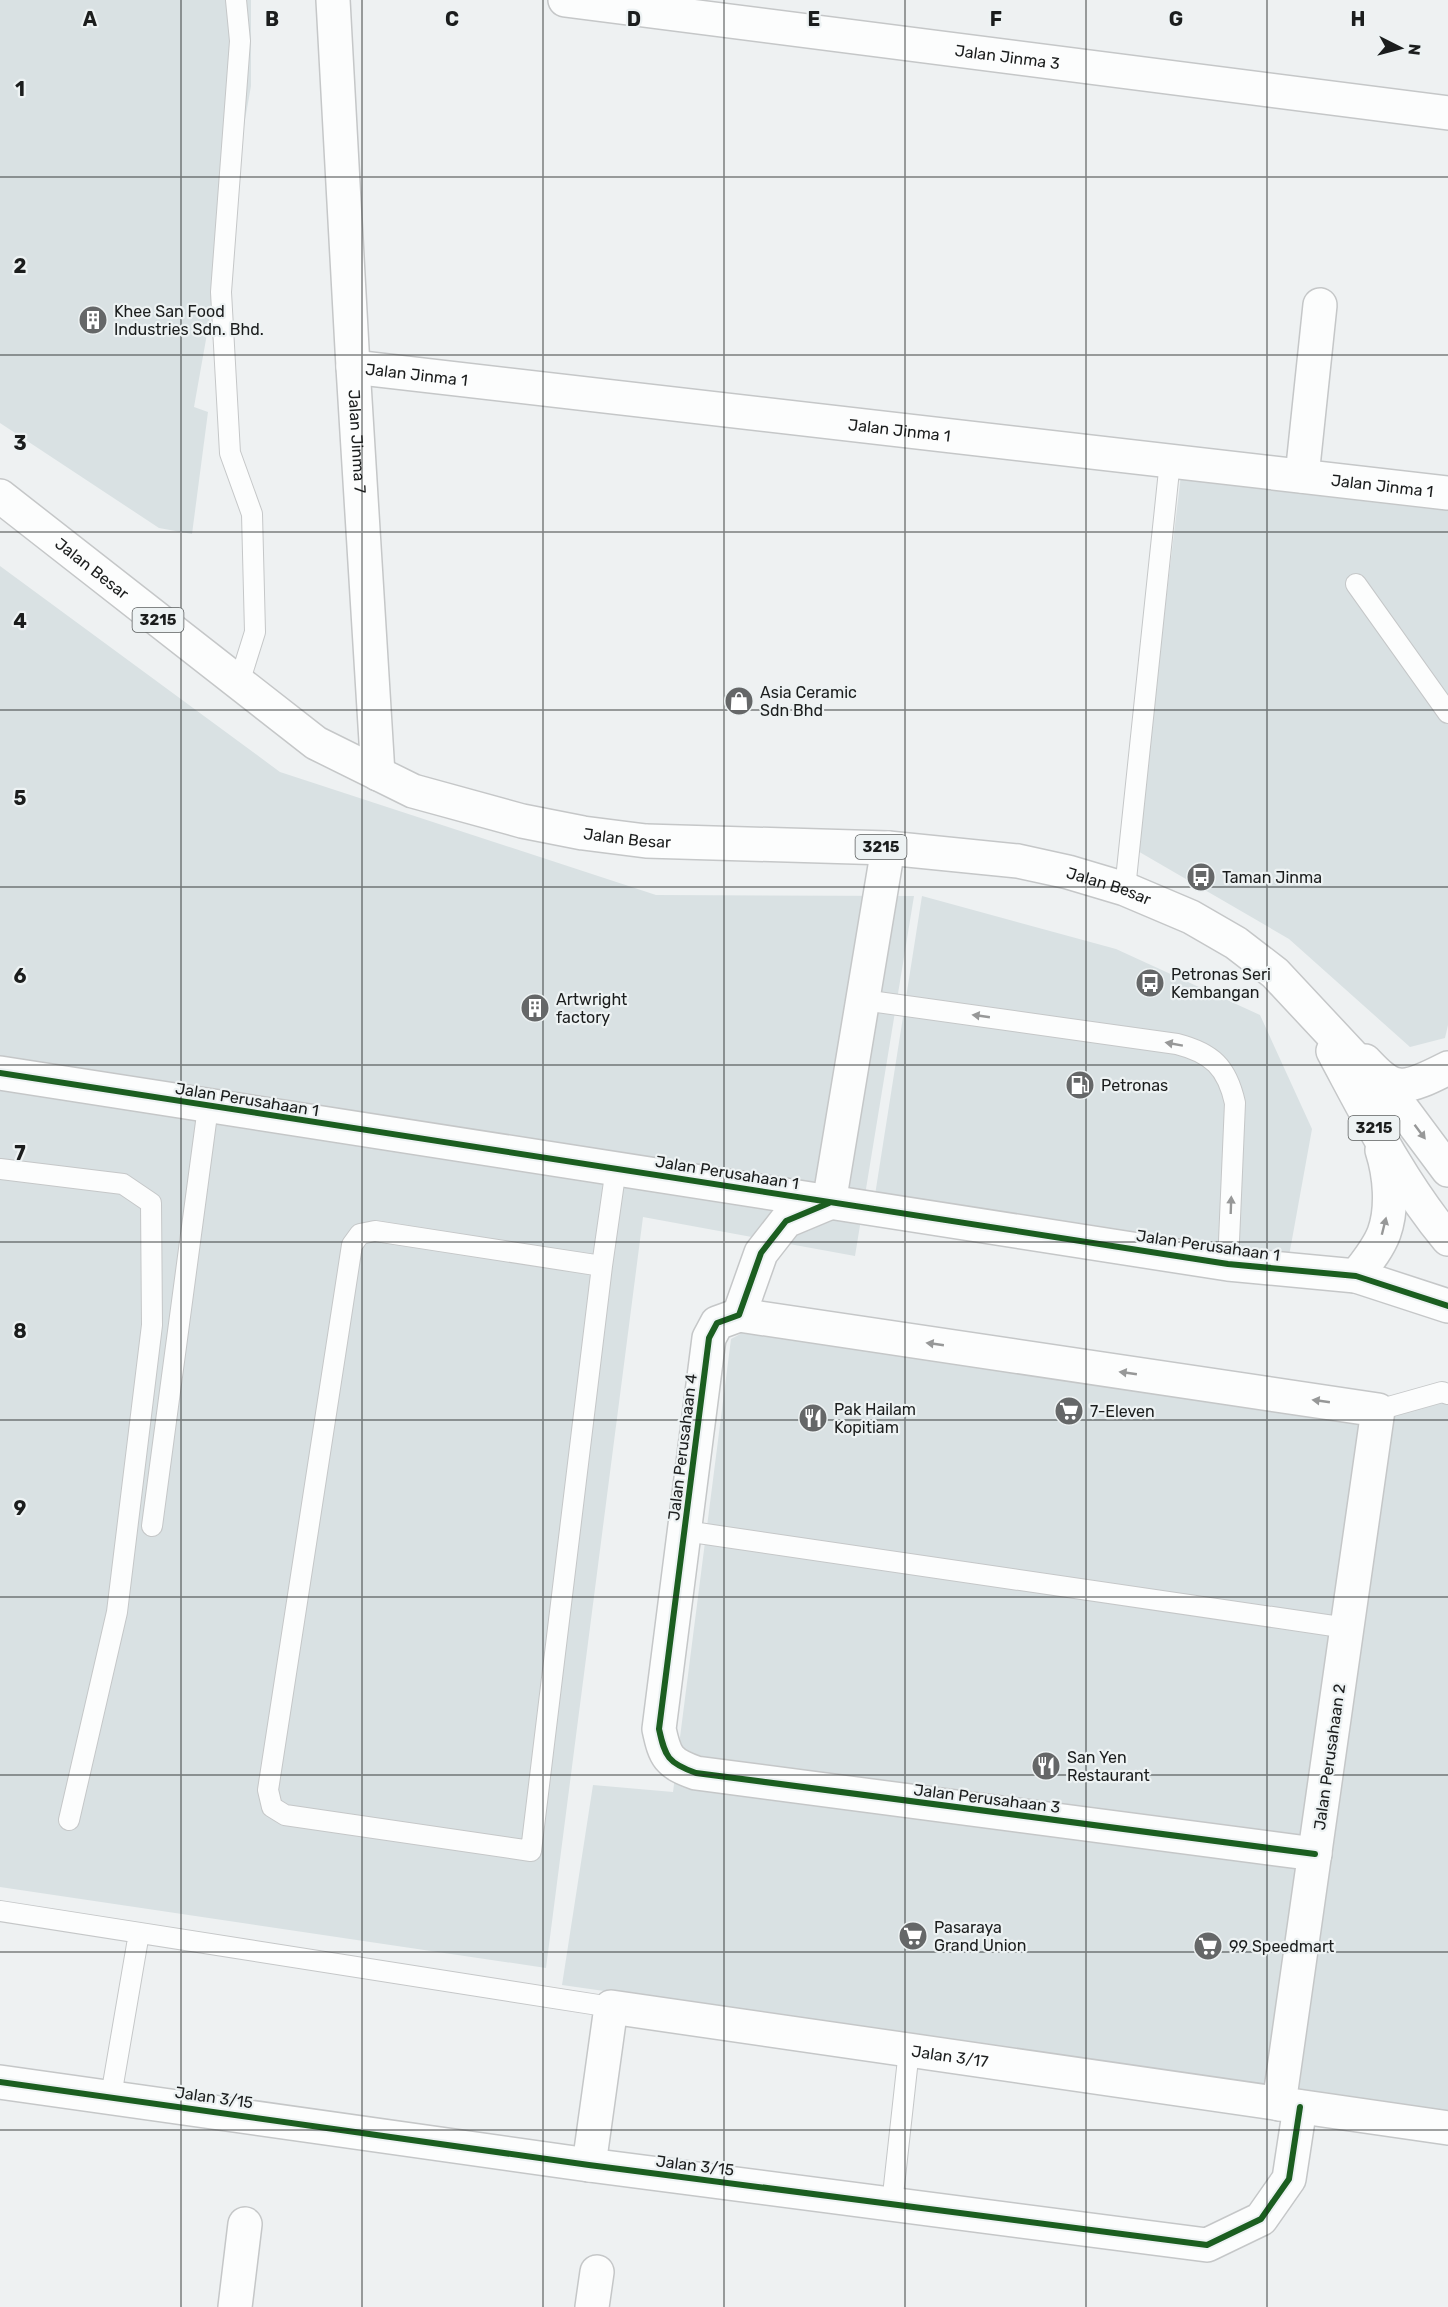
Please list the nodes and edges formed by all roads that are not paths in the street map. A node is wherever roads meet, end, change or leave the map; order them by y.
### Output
1 (236, 0) edge
2 (333, 0) edge
3 (565, 0) edge
4 (1448, 113) edge
5 (1320, 304) dead end
6 (353, 367) junction
7 (1170, 461) junction
8 (1302, 477) junction
9 (1448, 493) edge
10 (0, 496) edge
11 (1356, 584) dead end
12 (239, 683) junction
13 (1448, 713) edge
14 (378, 774) junction
15 (888, 848) junction
16 (1125, 889) junction
17 (863, 1000) junction
18 (1311, 1010) junction
19 (1448, 1068) edge
20 (0, 1073) edge
21 (208, 1107) junction
22 (1374, 1129) junction
23 (616, 1168) junction
24 (0, 1170) edge
25 (1448, 1170) edge
26 (829, 1203) junction
27 (1448, 1239) edge
28 (1228, 1264) junction
29 (602, 1266) junction
30 (1356, 1276) junction
31 (1448, 1306) edge
32 (739, 1315) junction
33 (1448, 1394) edge
34 (1378, 1410) junction
35 (152, 1526) dead end
36 (685, 1531) junction
37 (1347, 1628) junction
38 (664, 1751) joint
39 (69, 1820) dead end
40 (1315, 1854) junction
41 (0, 1911) edge
42 (139, 1933) junction
43 (611, 2007) junction
44 (909, 2050) junction
45 (0, 2082) edge
46 (111, 2096) junction
47 (1289, 2105) junction
48 (1448, 2128) edge
49 (590, 2165) junction
50 (892, 2204) junction
51 (245, 2224) dead end
52 (597, 2272) dead end
53 (235, 2307) edge
54 (592, 2307) edge

1 - 12 lane
2 - 6 street, Jalan Jinma 7
3 - 4 street, Jalan Jinma 3
5 - 8 street
6 - 7 street, Jalan Jinma 1
6 - 14 street, Jalan Jinma 7
7 - 8 street, Jalan Jinma 1
7 - 16 lane
8 - 9 street, Jalan Jinma 1
10 - 12 street, Jalan Besar / 3215
11 - 13 lane
12 - 14 street, Jalan Besar / 3215
14 - 15 street, Jalan Besar / 3215
15 - 16 street, Jalan Besar / 3215
15 - 17 street
16 - 18 street, Jalan Besar / 3215
17 - 26 street
28 -> 17 lane
18 - 19 street
18 - 22 street, Jalan Besar / 3215
18 -> 25 street, Jalan Besar / 3215
20 - 21 street, Jalan Perusahaan 1
21 - 23 street, Jalan Perusahaan 1
21 - 35 lane
22 - 27 street, Jalan Besar / 3215
30 -> 22 street
23 - 26 street, Jalan Perusahaan 1
23 - 29 lane
24 - 39 lane
26 - 28 street, Jalan Perusahaan 1
26 - 32 street
28 - 30 street, Jalan Perusahaan 1
29 - 29 lane
30 - 31 street, Jalan Perusahaan 1
34 -> 32 street
32 - 36 street, Jalan Perusahaan 4
33 - 34 lane
34 - 37 street, Jalan Perusahaan 2
36 - 37 lane
36 - 38 street, Jalan Perusahaan 4
37 - 40 street, Jalan Perusahaan 2
38 - 40 street, Jalan Perusahaan 3
40 - 47 street, Jalan Perusahaan 2
41 - 42 lane
42 - 43 lane
42 - 46 lane
43 - 44 street, Jalan 3/17
43 - 49 street
44 - 47 street, Jalan 3/17
44 - 50 lane
45 - 46 street, Jalan 3/15
46 - 49 street, Jalan 3/15
47 - 48 street, Jalan 3/17
47 - 50 street, Jalan 3/15
49 - 50 street, Jalan 3/15
51 - 53 street
52 - 54 street

